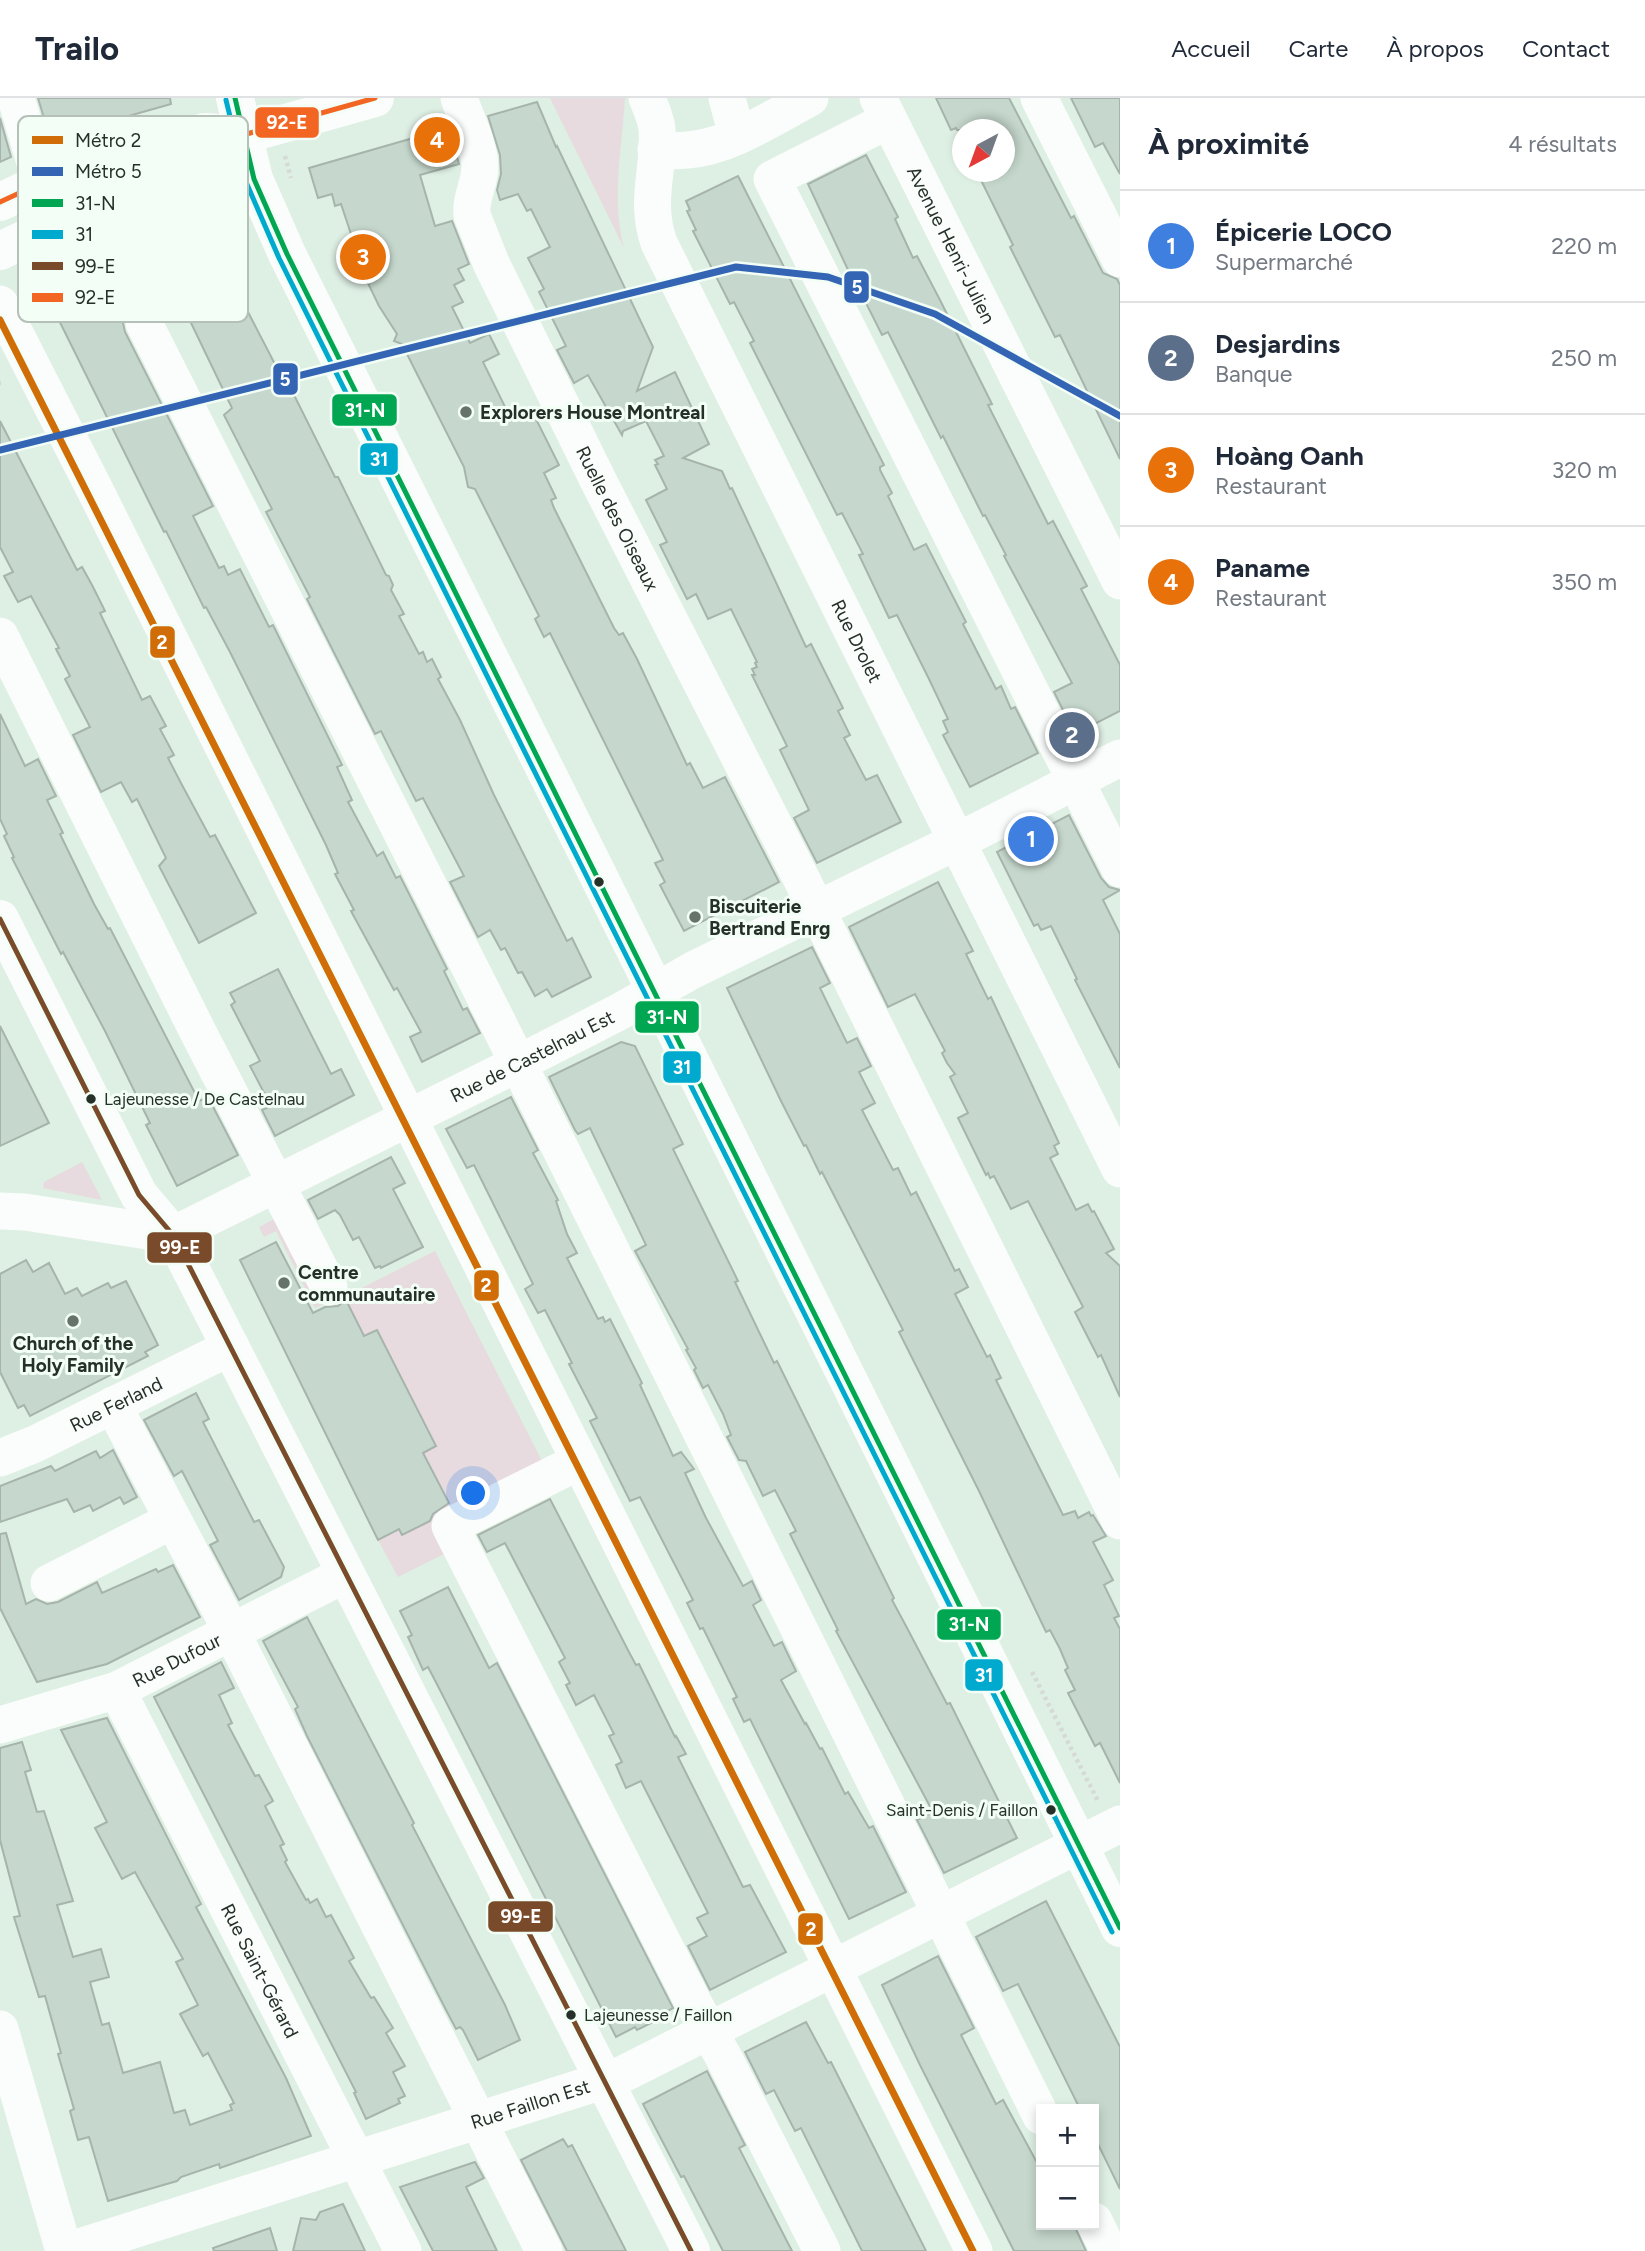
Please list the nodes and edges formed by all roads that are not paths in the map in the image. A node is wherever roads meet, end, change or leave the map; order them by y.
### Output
1 (16, 98) edge
2 (235, 98) edge
3 (374, 98) edge
4 (647, 98) edge
5 (727, 98) edge
6 (810, 98) edge
7 (1039, 98) edge
8 (462, 107) edge
9 (883, 109) edge
10 (21, 116) edge
11 (239, 116) edge
12 (248, 134) edge
13 (737, 136) junction
14 (656, 149) junction
15 (248, 154) edge
16 (18, 194) edge
17 (0, 202) edge
18 (18, 242) edge
19 (0, 251) edge
20 (1120, 259) edge
21 (0, 304) edge
22 (144, 323) dead end
23 (1120, 581) edge
24 (0, 636) edge
25 (1120, 758) edge
26 (1076, 781) junction
27 (956, 841) junction
28 (1120, 869) edge
29 (816, 910) junction
30 (0, 919) edge
31 (655, 991) junction
32 (517, 1064) junction
33 (409, 1118) junction
34 (1120, 1169) edge
35 (277, 1184) junction
36 (0, 1211) edge
37 (173, 1235) junction
38 (329, 1287) dead end
39 (231, 1347) junction
40 (113, 1405) junction
41 (0, 1458) edge
42 (580, 1461) junction
43 (173, 1520) junction
44 (1120, 1521) edge
45 (346, 1574) junction
46 (49, 1583) dead end
47 (231, 1633) junction
48 (117, 1690) junction
49 (0, 1725) edge
50 (1120, 1824) edge
51 (1079, 1845) junction
52 (941, 1915) junction
53 (1120, 1928) edge
54 (832, 1969) junction
55 (0, 2029) edge
56 (708, 2031) junction
57 (605, 2081) junction
58 (1036, 2106) edge
59 (478, 2121) junction
60 (357, 2160) junction
61 (1098, 2230) edge
62 (66, 2251) edge
63 (403, 2251) edge
64 (544, 2251) edge
65 (691, 2251) edge
66 (822, 2251) edge
67 (974, 2251) edge
68 (1109, 2251) edge

1 - 10 street
2 - 11 main road
3 - 12 main road
4 - 14 street, Rue Drolet
5 - 13 street
6 - 13 street
7 - 20 street
8 - 29 street, Ruelle des Oiseaux
9 - 23 street, Avenue Henri-Julien
9 - 26 street
13 - 14 street
14 - 27 street, Rue Drolet
15 - 31 main road
16 - 17 main road
18 - 19 main road
21 - 33 street
22 - 32 street
24 - 35 street
25 - 26 street, Rue de Castelnau Est
26 - 27 street, Rue de Castelnau Est
26 - 28 street
27 - 29 street, Rue de Castelnau Est
27 - 34 street, Rue Drolet
29 - 31 street, Rue de Castelnau Est
29 - 44 street, Ruelle des Oiseaux
30 - 37 main road
31 - 32 street, Rue de Castelnau Est
31 - 51 main road
32 - 33 street, Rue de Castelnau Est
32 - 52 street
33 - 35 street, Rue de Castelnau Est
33 - 42 street
35 - 37 street, Rue de Castelnau Est
35 - 38 street
36 - 37 street
37 - 39 main road
39 - 40 street, Rue Ferland
39 - 45 main road
40 - 41 street, Rue Ferland
40 - 43 street
42 - 54 street
42 - 56 street
43 - 46 street
43 - 47 street
45 - 47 street, Rue Dufour
45 - 57 main road
47 - 48 street, Rue Dufour
47 - 59 street
48 - 49 street, Rue Dufour
48 - 60 street, Rue Saint-Gérard
50 - 51 street, Rue Faillon Est
51 - 52 street, Rue Faillon Est
51 - 53 main road
52 - 54 street, Rue Faillon Est
52 - 58 street
54 - 56 street, Rue Faillon Est
54 - 67 street
55 - 62 street
56 - 57 street, Rue Faillon Est
56 - 66 street
57 - 59 street, Rue Faillon Est
57 - 65 main road
59 - 60 street, Rue Faillon Est
59 - 64 street
60 - 62 street, Rue Faillon Est
60 - 63 street, Rue Saint-Gérard
61 - 68 street

